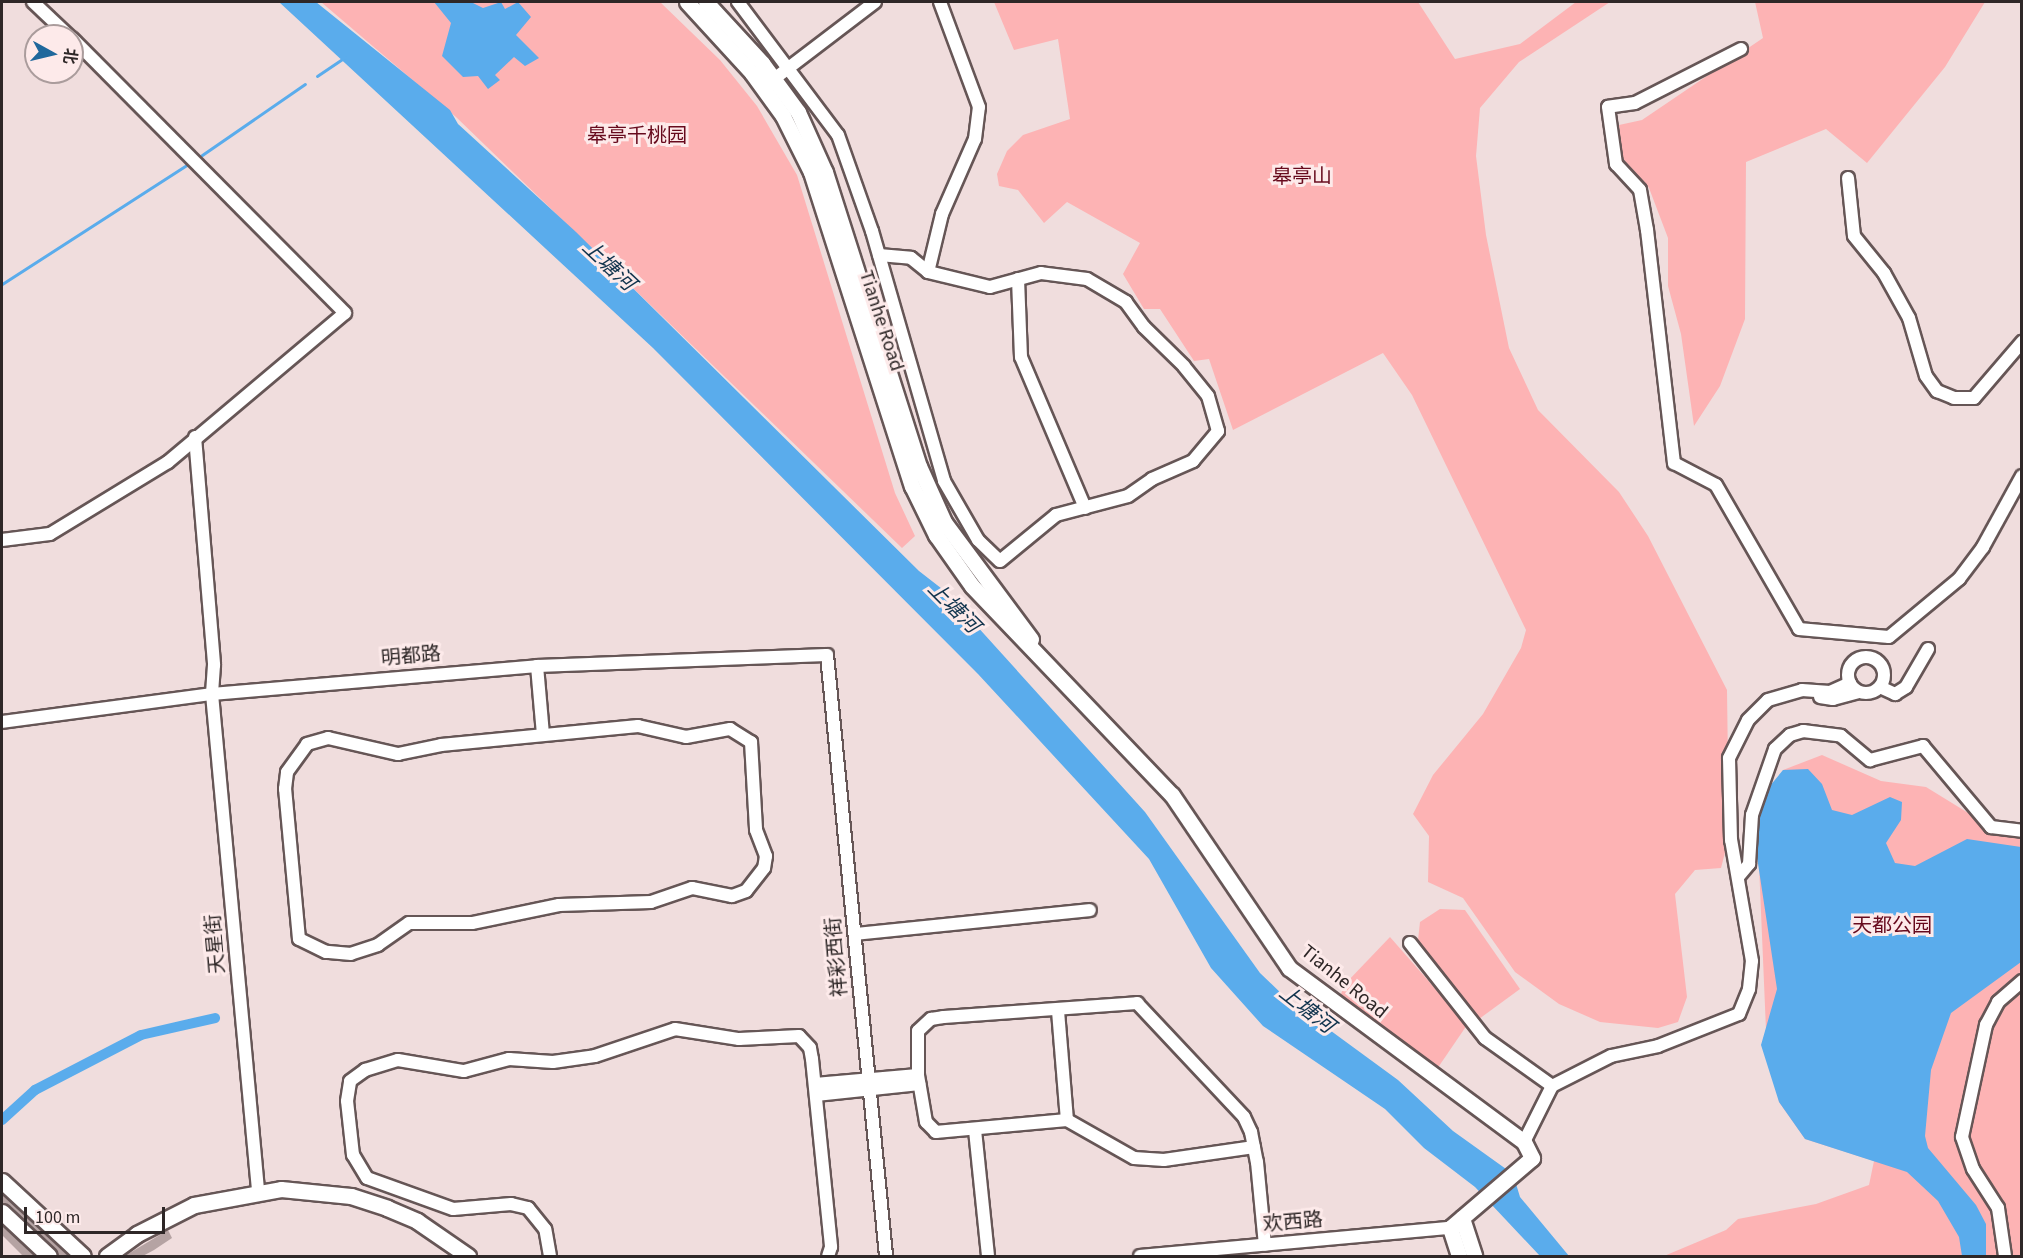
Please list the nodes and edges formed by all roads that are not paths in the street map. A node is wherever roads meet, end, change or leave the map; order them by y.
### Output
1 (33, 2) edge
2 (687, 2) edge
3 (706, 2) edge
4 (738, 2) edge
5 (875, 2) edge
6 (940, 2) edge
7 (57, 24) edge
8 (1742, 49) dead end
9 (84, 50) edge
10 (788, 68) junction
11 (774, 79) junction
12 (1848, 178) dead end
13 (879, 255) junction
14 (928, 272) junction
15 (1018, 279) junction
16 (2022, 342) edge
17 (195, 437) junction
18 (2022, 476) edge
19 (1085, 508) junction
20 (2, 540) edge
21 (1037, 650) junction
22 (1928, 650) dead end
23 (827, 655) joint
24 (537, 666) junction
25 (1850, 682) junction
26 (1880, 687) junction
27 (1859, 692) junction
28 (212, 694) junction
29 (1768, 700) junction
30 (2, 722) edge
31 (543, 734) junction
32 (2022, 831) edge
33 (1739, 876) junction
34 (1090, 910) dead end
35 (855, 934) junction
36 (1410, 942) dead end
37 (2022, 981) edge
38 (1058, 1011) junction
39 (918, 1080) junction
40 (869, 1084) junction
41 (1552, 1086) junction
42 (815, 1090) junction
43 (1067, 1120) junction
44 (975, 1130) junction
45 (1524, 1142) junction
46 (1254, 1147) junction
47 (2, 1181) edge
48 (258, 1191) junction
49 (2, 1212) edge
50 (1456, 1223) junction
51 (1265, 1245) junction
52 (49, 1257) edge
53 (83, 1257) edge
54 (106, 1257) edge
55 (468, 1257) edge
56 (550, 1257) edge
57 (828, 1257) edge
58 (886, 1257) edge
59 (988, 1257) edge
60 (1140, 1257) edge
61 (1459, 1257) edge
62 (1474, 1257) edge
63 (2005, 1257) edge

1 - 7 street
2 - 21 main road, Tianhe Road
3 - 11 main road, Tianhe Road
4 - 10 street
5 - 10 street
6 - 14 street
8 - 18 street
9 - 17 street
10 - 11 street
10 - 13 street
11 - 21 main road, Tianhe Road
12 - 16 street
13 - 14 street
13 - 19 street
14 - 15 street
15 - 19 street
15 - 19 street
17 - 20 street
17 - 28 street, 天星街
21 - 45 main road, Tianhe Road
22 - 26 street
23 - 24 street, 明都路
23 - 35 street, 祥彩西街
24 - 28 street, 明都路
24 - 31 street
25 - 26 street
25 - 27 street
25 - 29 street
26 - 27 street
27 - 29 street
28 - 30 street, 明都路
28 - 48 street, 天星街
29 - 33 street
31 - 31 street
32 - 33 street
33 - 41 street
34 - 35 street
35 - 40 street, 祥彩西街
36 - 41 street
37 - 63 street
38 - 39 street
38 - 43 street
38 - 46 street
39 - 40 street
39 - 44 street
40 - 42 street
40 - 58 street, 祥彩西街
41 - 45 street
42 - 56 street
42 - 57 street
43 - 44 street
43 - 46 street
44 - 59 street
45 - 50 main road
46 - 51 street
47 - 53 main road
48 - 54 main road
48 - 55 main road
49 - 52 main road
50 - 51 street, 欢西路
50 - 61 main road
50 - 62 main road
51 - 60 street, 欢西路

